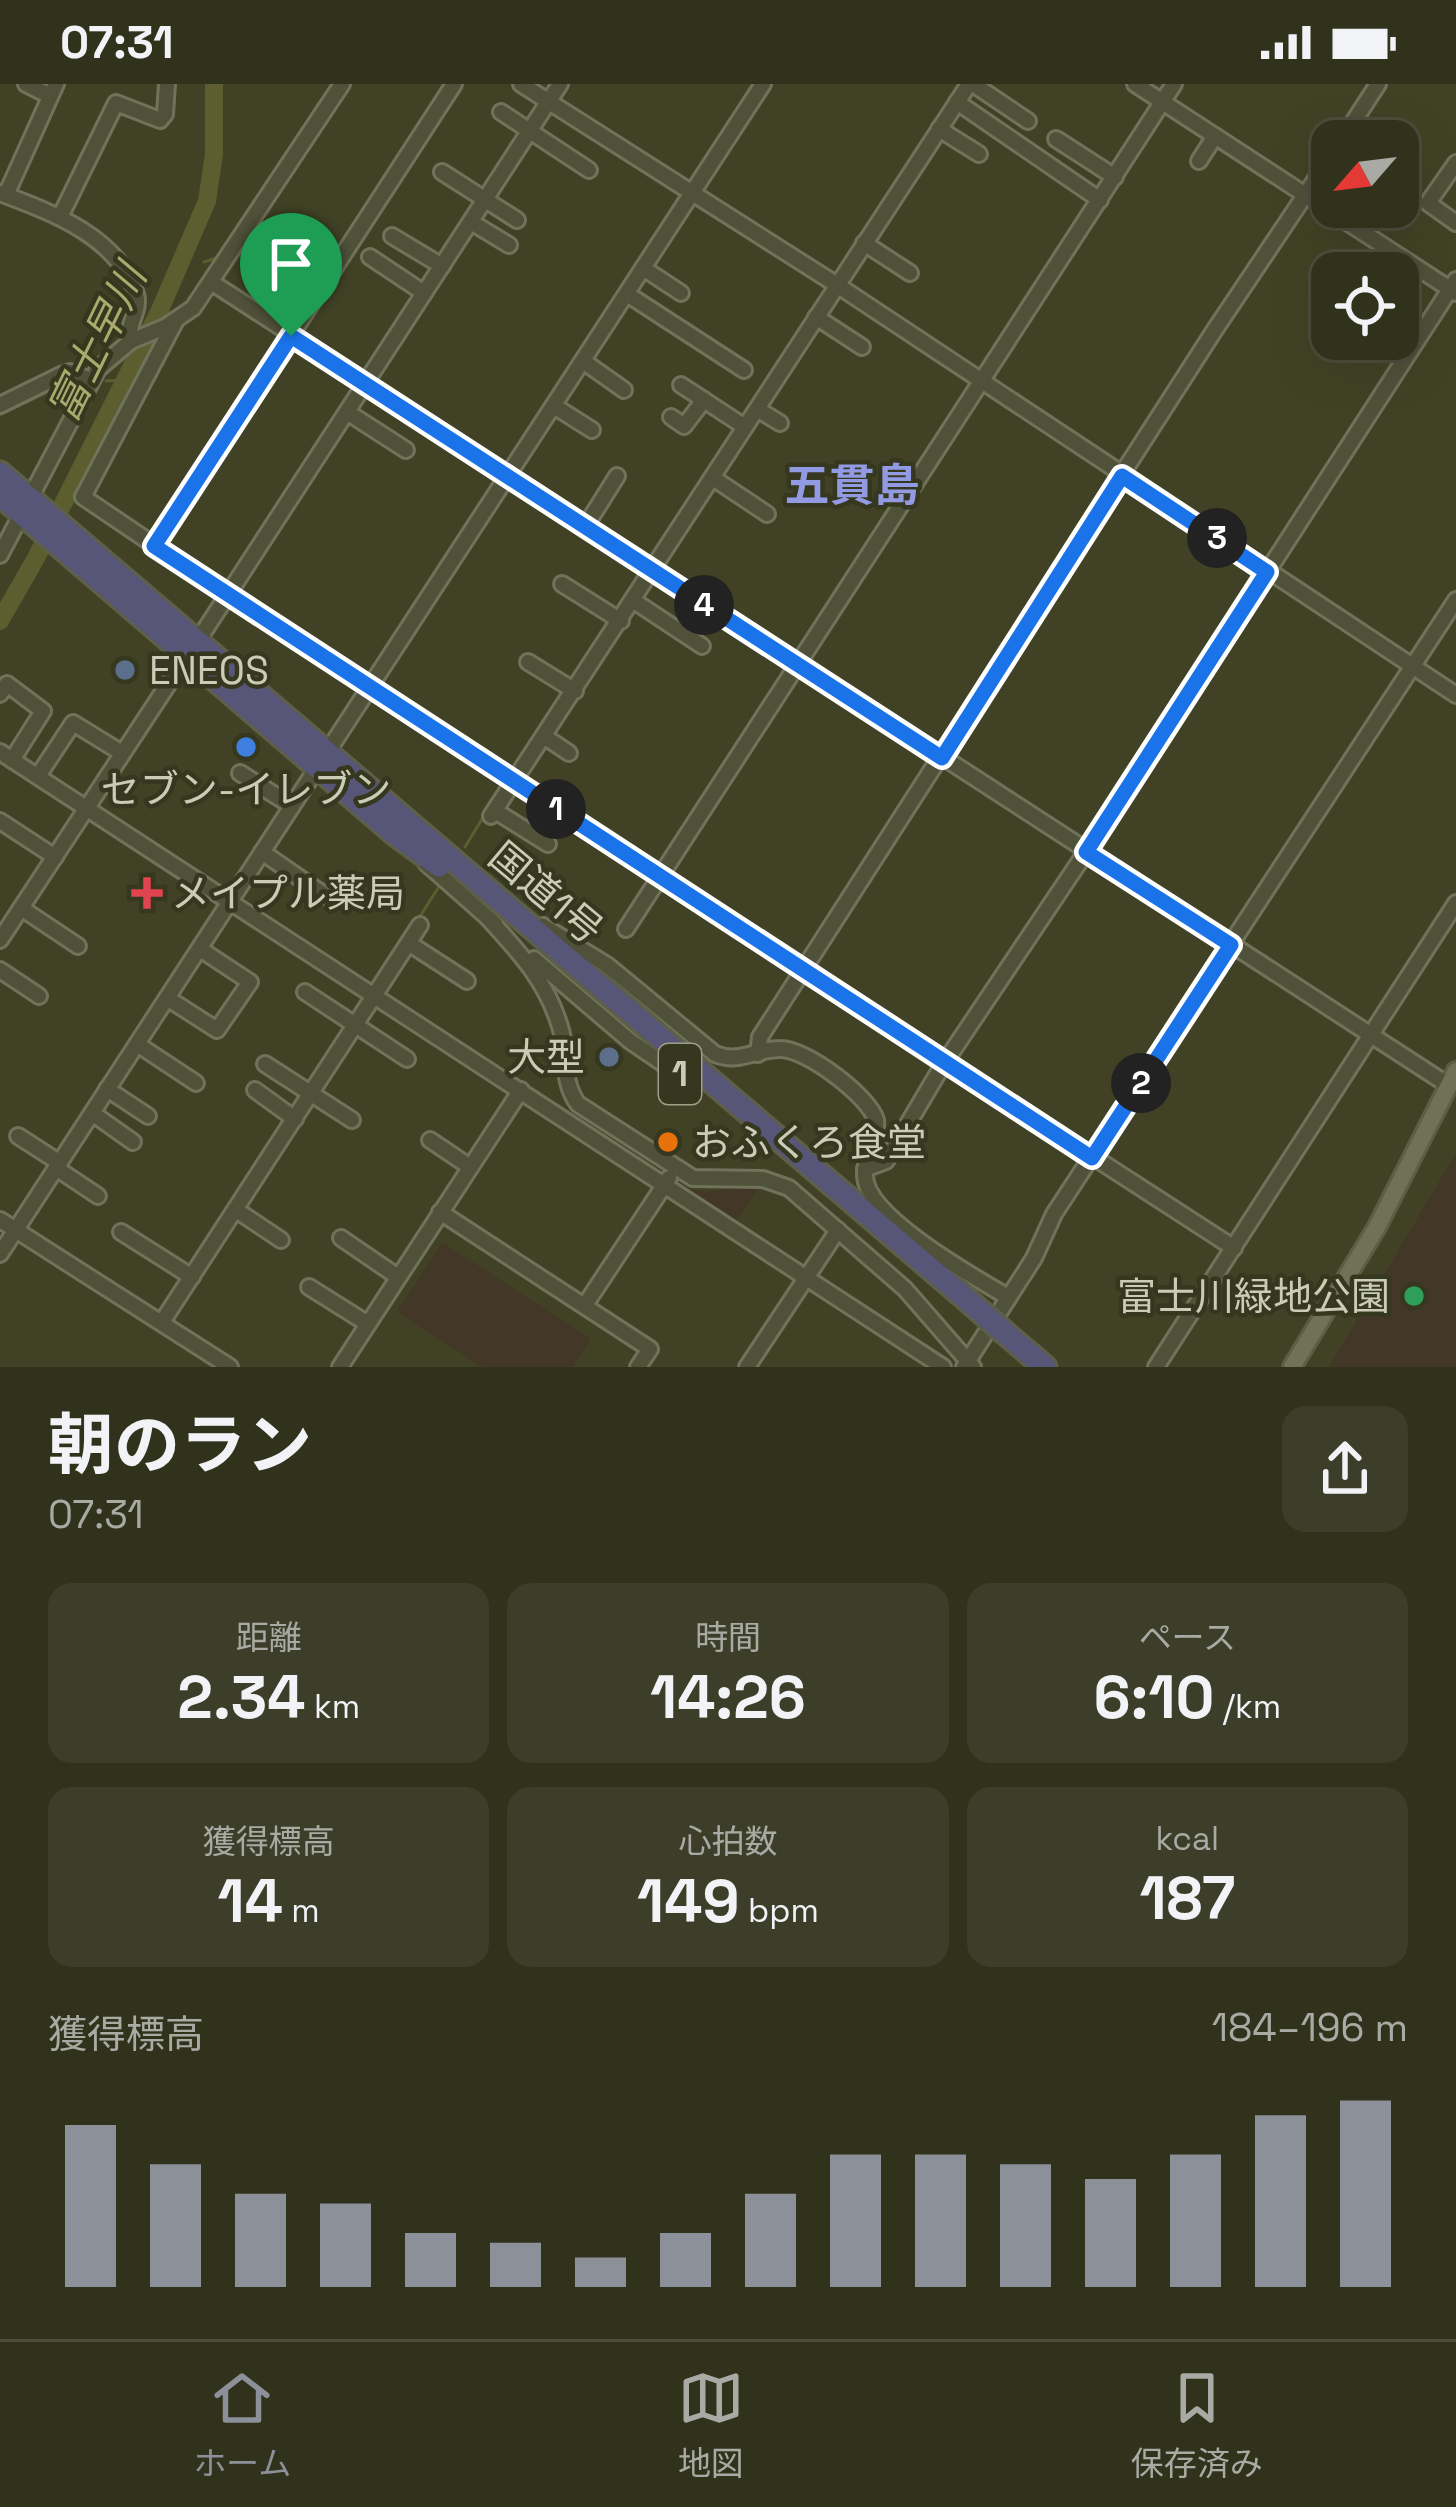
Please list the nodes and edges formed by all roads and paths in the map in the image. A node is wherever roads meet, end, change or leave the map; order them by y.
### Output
1 (26, 84) edge
2 (166, 84) edge
3 (342, 84) edge
4 (454, 84) edge
5 (521, 84) edge
6 (560, 84) edge
7 (763, 84) edge
8 (971, 84) edge
9 (1136, 84) edge
10 (1174, 84) edge
11 (1378, 84) edge
12 (53, 90) edge
13 (549, 102) junction
14 (957, 102) junction
15 (1162, 102) junction
16 (501, 112) dead end
17 (1355, 120) edge
18 (1028, 121) dead end
19 (939, 129) junction
20 (530, 131) junction
21 (1215, 136) junction
22 (1056, 139) dead end
23 (979, 154) dead end
24 (1199, 161) dead end
25 (1456, 163) edge
26 (590, 170) dead end
27 (442, 172) dead end
28 (1115, 177) junction
29 (1311, 187) edge
30 (3, 194) edge
31 (691, 194) junction
32 (1306, 195) junction
33 (485, 199) junction
34 (1100, 200) junction
35 (61, 215) junction
36 (517, 220) dead end
37 (471, 222) junction
38 (1456, 223) edge
39 (392, 236) dead end
40 (864, 243) junction
41 (508, 245) dead end
42 (370, 257) dead end
43 (442, 266) junction
44 (643, 268) junction
45 (910, 273) dead end
46 (211, 282) junction
47 (837, 285) junction
48 (1454, 287) edge
49 (424, 293) junction
50 (681, 293) dead end
51 (627, 294) junction
52 (816, 317) junction
53 (170, 324) junction
54 (291, 336) junction
55 (128, 341) junction
56 (862, 347) dead end
57 (583, 361) junction
58 (744, 370) dead end
59 (90, 380) junction
60 (365, 383) junction
61 (981, 383) junction
62 (681, 385) dead end
63 (624, 390) dead end
64 (704, 400) junction
65 (0, 406) edge
66 (554, 406) junction
67 (757, 409) junction
68 (347, 412) junction
69 (671, 417) dead end
70 (780, 423) dead end
71 (746, 427) junction
72 (592, 430) dead end
73 (406, 450) dead end
74 (0, 473) edge
75 (617, 476) dead end
76 (1122, 476) junction
77 (508, 477) junction
78 (713, 478) junction
79 (0, 495) edge
80 (34, 513) junction
81 (767, 514) dead end
82 (585, 527) junction
83 (154, 546) junction
84 (0, 555) edge
85 (653, 571) junction
86 (1267, 572) junction
87 (562, 584) dead end
88 (228, 596) junction
89 (1456, 600) edge
90 (634, 601) junction
91 (621, 621) junction
92 (702, 646) dead end
93 (192, 648) junction
94 (528, 662) dead end
95 (1412, 666) junction
96 (799, 667) junction
97 (370, 689) junction
98 (575, 691) junction
99 (0, 694) edge
100 (1456, 694) edge
101 (545, 737) junction
102 (122, 753) junction
103 (568, 753) dead end
104 (6, 756) edge
105 (942, 758) junction
106 (322, 759) junction
107 (240, 773) dead end
108 (38, 776) junction
109 (515, 784) junction
110 (292, 806) junction
111 (87, 807) junction
112 (0, 821) edge
113 (395, 834) junction
114 (548, 844) dead end
115 (1086, 852) junction
116 (262, 853) junction
117 (55, 857) junction
118 (662, 876) junction
119 (327, 897) dead end
120 (230, 901) junction
121 (1456, 903) edge
122 (490, 907) junction
123 (21, 908) junction
124 (420, 926) dead end
125 (626, 929) dead end
126 (0, 940) edge
127 (410, 944) junction
128 (1231, 945) junction
129 (78, 946) dead end
130 (200, 949) junction
131 (0, 970) edge
132 (804, 972) junction
133 (618, 975) junction
134 (589, 977) junction
135 (467, 981) dead end
136 (305, 992) dead end
137 (375, 995) junction
138 (39, 996) dead end
139 (167, 998) junction
140 (588, 1005) junction
141 (356, 1025) junction
142 (562, 1033) junction
143 (1371, 1036) junction
144 (137, 1044) junction
145 (758, 1054) junction
146 (407, 1059) dead end
147 (945, 1063) junction
148 (265, 1064) dead end
149 (1452, 1078) edge
150 (690, 1082) junction
151 (196, 1083) dead end
152 (107, 1089) junction
153 (255, 1090) dead end
154 (521, 1090) junction
155 (311, 1095) junction
156 (92, 1113) junction
157 (148, 1117) dead end
158 (296, 1119) junction
159 (352, 1120) dead end
160 (18, 1136) dead end
161 (430, 1140) dead end
162 (133, 1142) dead end
163 (1092, 1158) junction
164 (58, 1166) junction
165 (470, 1167) junction
166 (675, 1168) junction
167 (865, 1169) junction
168 (666, 1184) junction
169 (98, 1196) dead end
170 (236, 1210) junction
171 (440, 1212) junction
172 (0, 1220) edge
173 (16, 1230) junction
174 (838, 1230) junction
175 (121, 1232) dead end
176 (341, 1238) dead end
177 (281, 1240) dead end
178 (1234, 1249) junction
179 (0, 1254) edge
180 (192, 1277) junction
181 (398, 1277) junction
182 (806, 1277) junction
183 (309, 1287) dead end
184 (1008, 1297) junction
185 (584, 1305) junction
186 (968, 1310) junction
187 (162, 1322) junction
188 (368, 1324) junction
189 (1001, 1339) junction
190 (968, 1365) edge
191 (230, 1367) edge
192 (340, 1367) edge
193 (638, 1367) edge
194 (747, 1367) edge
195 (943, 1367) edge
196 (1024, 1367) edge
197 (1045, 1367) edge
198 (1156, 1367) edge
199 (1292, 1367) edge

1 - 12 street
2 - 35 street
3 - 46 street
4 - 54 street
5 - 13 street
6 - 13 street
7 - 31 street
8 - 14 street
8 - 18 street
9 - 15 street
10 - 15 street
11 - 17 street
12 - 30 street
13 - 20 street
13 - 31 street
14 - 19 street
14 - 34 street
15 - 21 street
15 - 28 street
16 - 20 street
19 - 23 street
19 - 40 street
20 - 26 street
20 - 33 street
21 - 24 street
21 - 32 street
22 - 28 street
25 - 38 street
27 - 33 street
28 - 34 street
29 - 32 street
30 - 35 street
31 - 44 street
31 - 47 street
32 - 48 street
32 - 76 street
33 - 36 street
33 - 37 street
34 - 61 street
35 - 55 street
37 - 41 street
37 - 43 street
39 - 43 street
40 - 45 street
40 - 47 street
42 - 49 street
43 - 49 street
44 - 50 street
44 - 51 street
46 - 53 street
46 - 54 street
47 - 52 street
47 - 61 street
48 - 86 street
49 - 60 street
51 - 57 street
51 - 58 street
52 - 56 street
52 - 67 street
53 - 55 street
53 - 83 street
54 - 60 street
54 - 83 street
55 - 59 street
57 - 63 street
57 - 66 street
59 - 65 street
59 - 80 street
60 - 68 street
60 - 77 street
61 - 76 street
61 - 96 street
62 - 64 street
64 - 69 street
64 - 71 street
66 - 72 street
66 - 77 street
67 - 70 street
67 - 71 street
68 - 73 street
68 - 88 street
71 - 78 street
74 - 80 highway, 国道1号 / 1
75 - 82 street
76 - 86 street
76 - 105 street
77 - 82 street
77 - 97 street
78 - 81 street
78 - 85 street
79 - 80 highway, 国道1号 / 1
80 - 84 street
80 - 93 highway, 国道1号 / 1
82 - 85 street
83 - 88 street
85 - 90 street
85 - 96 street
86 - 95 street
86 - 115 street
87 - 91 street
88 - 93 street
88 - 97 street
89 - 95 street
90 - 91 street
90 - 92 street
91 - 98 street
93 - 102 street
93 - 106 highway, 国道1号 / 1
94 - 98 street
95 - 100 street
95 - 128 street
96 - 105 street
96 - 118 street
97 - 106 street
97 - 109 street
98 - 101 street
99 - 104 street
101 - 103 street
101 - 109 street
102 - 108 street
102 - 111 street
104 - 108 street
105 - 115 street
105 - 132 street
106 - 110 street
106 - 113 highway, 国道1号 / 1
106 - 122 highway, 国道1号 / 1
107 - 110 street
108 - 111 street
109 - 114 street
109 - 118 street
110 - 116 street
111 - 117 street
111 - 120 street
112 - 117 street
113 - 122 street
113 - 150 highway, 国道1号 / 1
115 - 128 street
115 - 147 street
116 - 119 street
116 - 120 street
117 - 123 street
118 - 125 street
118 - 132 street
120 - 130 street
120 - 137 street
121 - 143 street
122 - 133 street
122 - 134 highway, 国道1号 / 1
122 - 140 street
122 - 142 street
123 - 126 street
123 - 129 street
124 - 127 street
127 - 135 street
127 - 137 street
128 - 143 street
128 - 163 street
130 - 139 street
130 - 139 street
131 - 138 street
132 - 145 street
132 - 147 street
133 - 134 street
133 - 145 street
134 - 186 highway, 国道1号 / 1
136 - 141 street
137 - 141 street
137 - 154 street
139 - 144 street
140 - 142 street
140 - 150 street
141 - 146 street
141 - 155 street
142 - 166 street
143 - 149 street
143 - 178 street
144 - 151 street
144 - 152 street
145 - 167 street
147 - 163 street
147 - 167 street
148 - 155 street
149 - 199 main road
150 - 186 highway, 国道1号 / 1
152 - 156 street
152 - 157 street
153 - 158 street
154 - 165 street
154 - 168 street
155 - 158 street
155 - 159 street
156 - 162 street
156 - 164 street
158 - 170 street
160 - 164 street
161 - 165 street
163 - 178 street
163 - 184 street
164 - 169 street
164 - 173 street
165 - 171 street
166 - 168 street
166 - 174 street
167 - 184 street
168 - 182 street
168 - 185 street
170 - 177 street
170 - 180 street
171 - 181 street
171 - 185 street
172 - 173 street
173 - 179 street
173 - 187 street
174 - 182 street
174 - 190 street
175 - 180 street
176 - 181 street
178 - 198 street
180 - 187 street
181 - 188 street
182 - 194 street
182 - 195 street
183 - 188 street
184 - 190 street
185 - 193 street
186 - 189 highway, 国道1号 / 1
187 - 191 street
188 - 192 street
189 - 196 highway, 国道1号 / 1
189 - 197 highway, 国道1号 / 1

